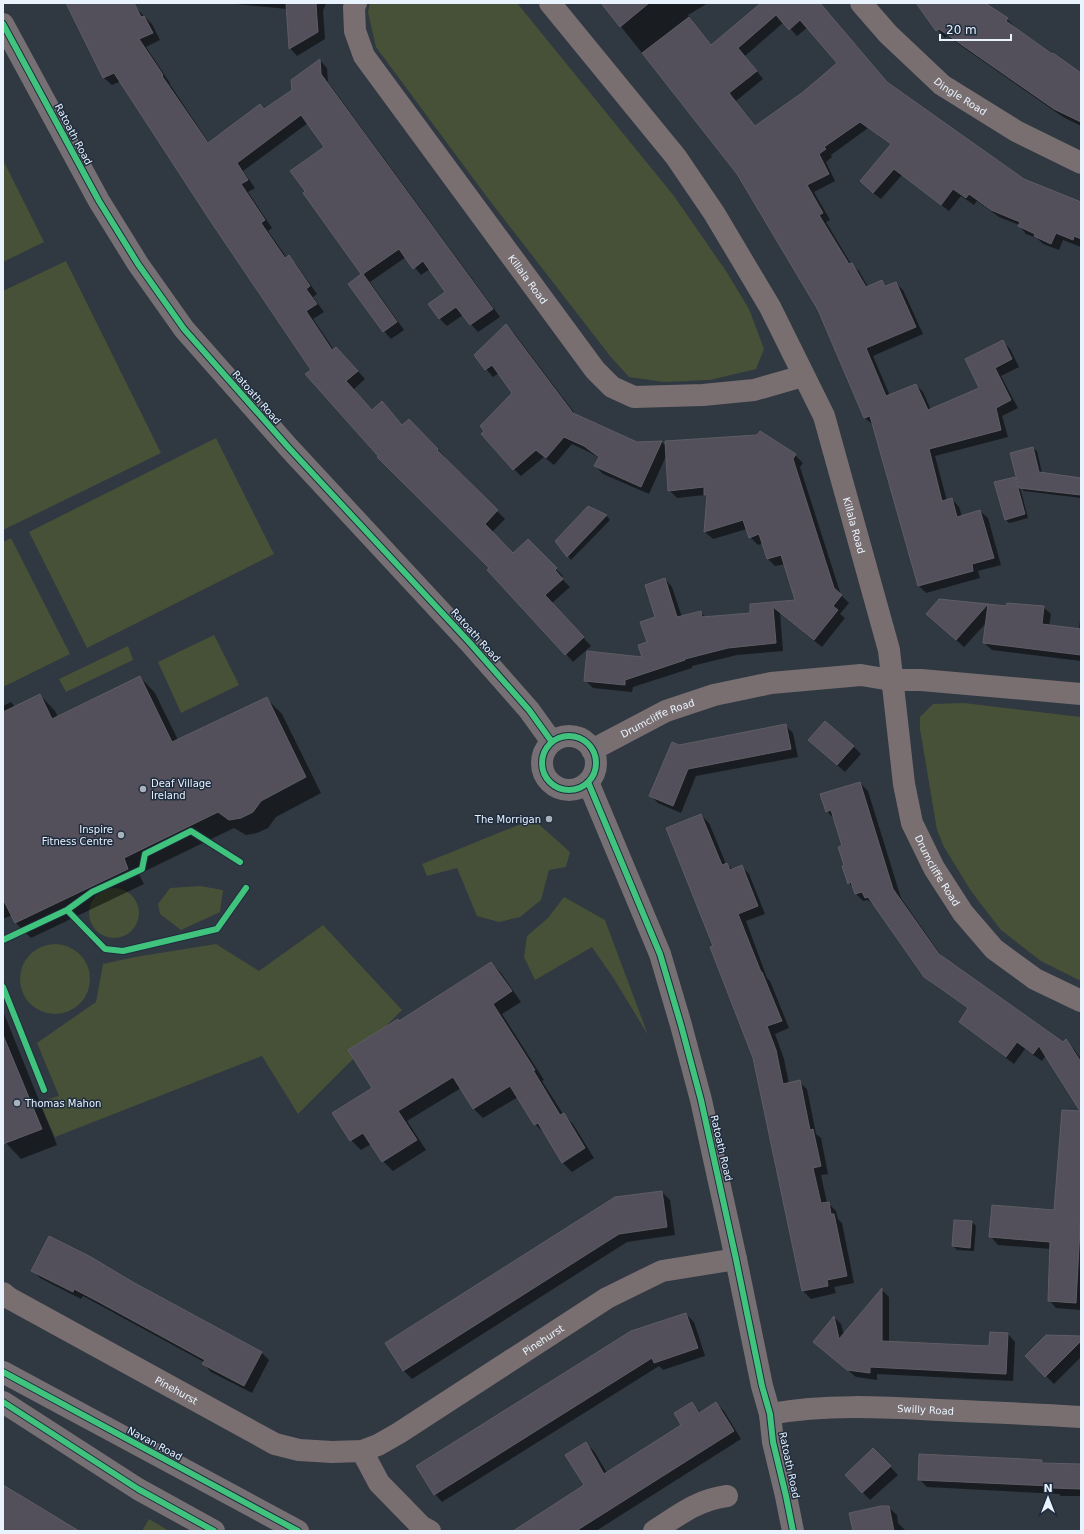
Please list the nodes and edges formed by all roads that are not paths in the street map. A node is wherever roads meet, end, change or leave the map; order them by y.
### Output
1 (356, 3) edge
2 (550, 3) edge
3 (861, 3) edge
4 (3, 24) edge
5 (1081, 162) edge
6 (803, 376) junction
7 (891, 680) junction
8 (1081, 694) edge
9 (552, 742) junction
10 (592, 750) junction
11 (588, 782) junction
12 (1081, 1001) edge
13 (736, 1259) junction
14 (3, 1293) edge
15 (3, 1372) edge
16 (3, 1402) edge
17 (770, 1414) junction
18 (1081, 1417) edge
19 (362, 1451) junction
20 (727, 1496) dead end
21 (214, 1531) edge
22 (298, 1531) edge
23 (430, 1531) edge
24 (654, 1531) edge
25 (793, 1531) edge

1 - 6 street, Killala Road
2 - 6 street, Killala Road
3 - 5 street, Dingle Road
4 - 9 main road, Ratoath Road
6 - 7 street, Killala Road
7 - 8 street, Drumcliffe Road
7 - 10 street, Drumcliffe Road
7 - 12 street, Drumcliffe Road
9 - 10 main road
9 - 11 main road
10 - 11 main road
11 - 13 main road, Ratoath Road
13 - 17 main road, Ratoath Road
13 - 19 street, Pinehurst
14 - 19 street, Pinehurst
15 - 22 main road, Navan Road
16 - 21 main road
17 - 18 street, Swilly Road
17 - 25 main road, Ratoath Road
19 - 23 street
20 - 24 street

